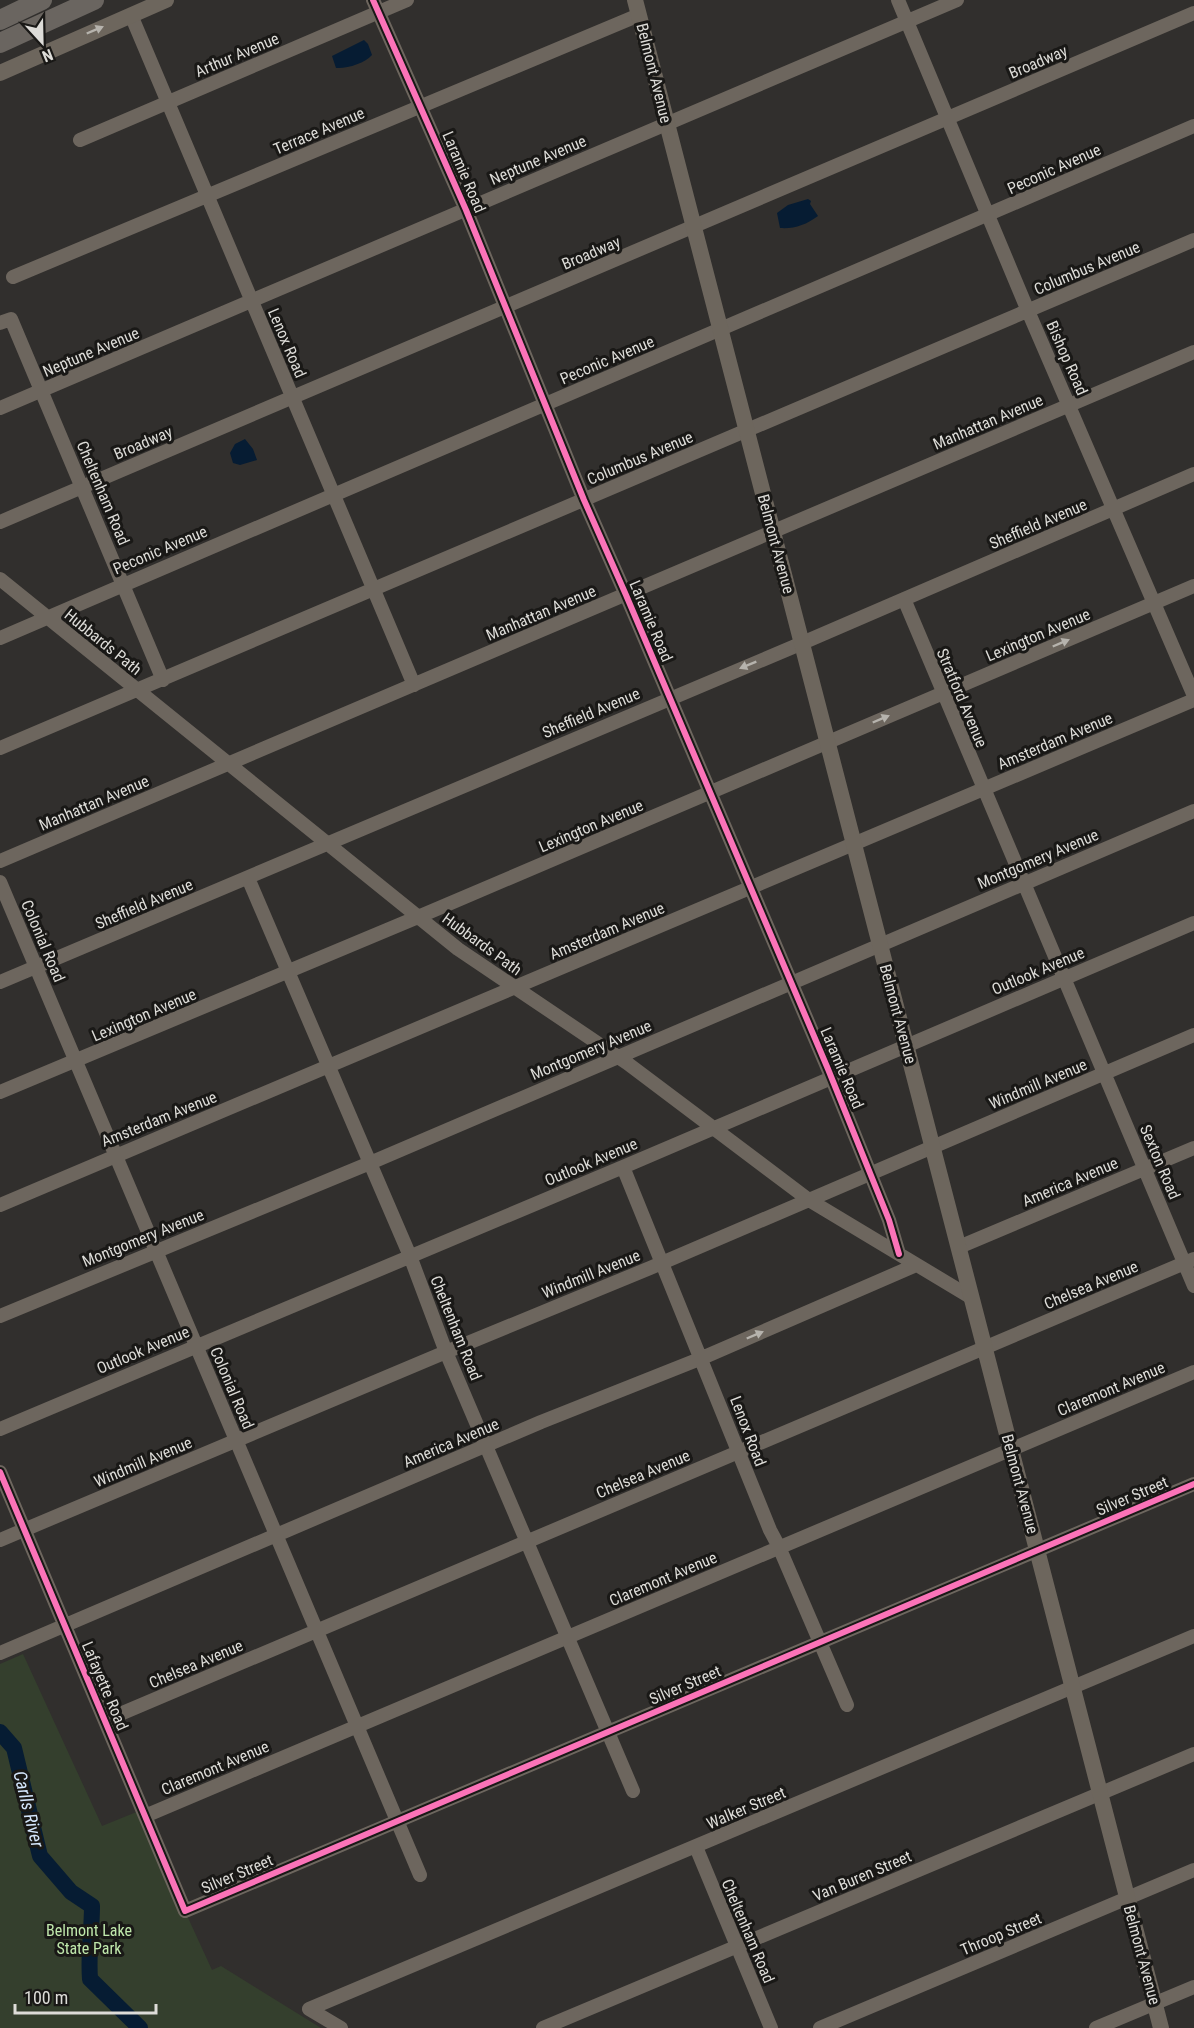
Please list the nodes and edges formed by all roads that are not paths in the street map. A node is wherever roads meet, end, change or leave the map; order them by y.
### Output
1 (42, 0) edge
2 (94, 0) edge
3 (166, 0) edge
4 (407, 0) edge
5 (898, 0) edge
6 (957, 0) edge
7 (376, 6) edge
8 (637, 7) edge
9 (1194, 13) edge
10 (131, 15) junction
11 (0, 20) edge
12 (907, 22) junction
13 (0, 43) edge
14 (0, 73) edge
15 (168, 103) junction
16 (421, 106) junction
17 (947, 118) junction
18 (666, 123) junction
19 (1194, 126) edge
20 (80, 140) dead end
21 (207, 196) junction
22 (466, 210) junction
23 (988, 216) junction
24 (693, 226) junction
25 (1194, 240) edge
26 (13, 278) dead end
27 (251, 301) junction
28 (506, 307) junction
29 (1029, 311) junction
30 (6, 321) edge
31 (720, 329) junction
32 (1194, 352) edge
33 (41, 391) junction
34 (293, 397) junction
35 (545, 405) junction
36 (1070, 405) junction
37 (0, 408) edge
38 (746, 431) junction
39 (1194, 474) edge
40 (82, 486) junction
41 (334, 494) junction
42 (584, 500) junction
43 (1114, 509) junction
44 (0, 522) edge
45 (773, 532) junction
46 (0, 579) edge
47 (123, 584) junction
48 (1194, 586) edge
49 (374, 590) junction
50 (626, 595) junction
51 (904, 599) junction
52 (1154, 603) junction
53 (46, 617) junction
54 (0, 638) edge
55 (802, 642) junction
56 (163, 680) junction
57 (414, 685) junction
58 (137, 691) junction
59 (943, 693) junction
60 (670, 698) junction
61 (1194, 698) edge
62 (828, 742) junction
63 (0, 748) edge
64 (230, 764) junction
65 (983, 790) junction
66 (711, 793) junction
67 (1194, 811) edge
68 (329, 843) junction
69 (854, 845) junction
70 (0, 861) edge
71 (248, 878) junction
72 (0, 882) edge
73 (1024, 884) junction
74 (750, 888) junction
75 (418, 917) junction
76 (1194, 923) edge
77 (880, 945) junction
78 (36, 967) junction
79 (288, 972) junction
80 (1064, 979) junction
81 (0, 982) edge
82 (791, 984) junction
83 (515, 988) junction
84 (1194, 1035) edge
85 (906, 1046) junction
86 (618, 1056) junction
87 (75, 1061) junction
88 (329, 1066) junction
89 (1104, 1074) junction
90 (832, 1078) junction
91 (0, 1092) edge
92 (714, 1129) junction
93 (933, 1147) junction
94 (1194, 1148) edge
95 (115, 1155) junction
96 (370, 1163) junction
97 (623, 1167) junction
98 (1145, 1168) junction
99 (872, 1173) junction
100 (809, 1200) junction
101 (0, 1204) edge
102 (959, 1247) junction
103 (155, 1251) junction
104 (899, 1254) junction
105 (410, 1256) junction
106 (1189, 1261) edge
107 (662, 1263) junction
108 (916, 1265) junction
109 (1194, 1286) edge
110 (972, 1298) junction
111 (0, 1316) edge
112 (195, 1346) junction
113 (985, 1349) junction
114 (446, 1352) junction
115 (702, 1358) junction
116 (1194, 1372) edge
117 (0, 1429) edge
118 (236, 1441) junction
119 (487, 1446) junction
120 (1011, 1450) junction
121 (738, 1452) junction
122 (0, 1472) edge
123 (1194, 1484) edge
124 (24, 1530) junction
125 (276, 1535) junction
126 (0, 1540) edge
127 (527, 1542) junction
128 (779, 1547) junction
129 (1038, 1551) junction
130 (65, 1625) junction
131 (316, 1631) junction
132 (1194, 1636) edge
133 (568, 1637) junction
134 (820, 1643) junction
135 (0, 1653) edge
136 (1073, 1687) junction
137 (847, 1705) dead end
138 (106, 1720) junction
139 (356, 1725) junction
140 (609, 1731) junction
141 (1194, 1754) edge
142 (633, 1791) dead end
143 (1101, 1793) junction
144 (145, 1816) junction
145 (397, 1822) junction
146 (696, 1847) junction
147 (1194, 1870) edge
148 (420, 1875) dead end
149 (1127, 1898) junction
150 (185, 1911) joint
151 (736, 1947) junction
152 (1194, 1988) edge
153 (1155, 2003) junction
154 (341, 2028) edge
155 (543, 2028) edge
156 (771, 2028) edge
157 (820, 2028) edge
158 (1096, 2028) edge
159 (1161, 2028) edge

1 - 11 highway
2 - 13 highway
3 - 10 main road
4 - 7 street, Arthur Avenue
5 - 12 street, Bishop Road
6 - 12 street, Neptune Avenue
7 - 15 street, Arthur Avenue
7 - 16 street, Laramie Road
8 - 16 street, Terrace Avenue
8 - 18 main road, Belmont Avenue
9 - 17 street, Broadway
14 -> 10 main road
10 - 15 street, Lenox Road
12 - 17 street, Bishop Road
12 - 18 street, Neptune Avenue
15 - 20 street, Arthur Avenue
15 - 21 street, Lenox Road
16 - 21 street, Terrace Avenue
16 - 22 street, Laramie Road
17 - 23 street, Bishop Road
17 - 24 street, Broadway
18 - 22 street, Neptune Avenue
18 - 24 main road, Belmont Avenue
19 - 23 street, Peconic Avenue
21 - 26 street, Terrace Avenue
21 - 27 street, Lenox Road
22 - 27 street, Neptune Avenue
22 - 28 street, Laramie Road
23 - 29 street, Bishop Road
23 - 31 street, Peconic Avenue
24 - 28 street, Broadway
24 - 31 main road, Belmont Avenue
25 - 29 street, Columbus Avenue
27 - 33 street, Neptune Avenue
27 - 34 street, Lenox Road
28 - 34 street, Broadway
28 - 35 street, Laramie Road
29 - 36 street, Bishop Road
29 - 38 street, Columbus Avenue
30 - 33 street, Cheltenham Road
31 - 35 street, Peconic Avenue
31 - 38 main road, Belmont Avenue
32 - 36 street, Manhattan Avenue
33 - 37 street, Neptune Avenue
33 - 40 street, Cheltenham Road
34 - 40 street, Broadway
34 - 41 street, Lenox Road
35 - 41 street, Peconic Avenue
35 - 42 street, Laramie Road
36 - 43 street, Bishop Road
36 - 45 street, Manhattan Avenue
38 - 42 street, Columbus Avenue
38 - 45 main road, Belmont Avenue
39 - 43 street, Sheffield Avenue
40 - 44 street, Broadway
40 - 47 street, Cheltenham Road
41 - 47 street, Peconic Avenue
41 - 49 street, Lenox Road
42 - 49 street, Columbus Avenue
42 - 50 street, Laramie Road
43 - 51 street, Sheffield Avenue
43 - 52 street, Bishop Road
45 - 50 street, Manhattan Avenue
45 - 55 main road, Belmont Avenue
46 - 53 street, Hubbards Path
47 - 53 street, Peconic Avenue
47 - 56 street, Cheltenham Road
48 - 52 street, Lexington Avenue
49 - 56 street, Columbus Avenue
49 - 57 street, Lenox Road
50 - 57 street, Manhattan Avenue
50 - 60 street, Laramie Road
51 - 55 street, Sheffield Avenue
51 - 59 street, Stratford Avenue
59 -> 52 street, Lexington Avenue
52 - 61 street, Bishop Road
53 - 54 street, Peconic Avenue
53 - 58 street, Hubbards Path
55 -> 60 street, Sheffield Avenue
55 - 62 main road, Belmont Avenue
56 - 58 street, Columbus Avenue
57 - 64 street, Manhattan Avenue
58 - 63 street, Columbus Avenue
58 - 64 street, Hubbards Path
62 -> 59 street, Lexington Avenue
59 - 65 street, Stratford Avenue
60 - 66 street, Laramie Road
60 - 68 street, Sheffield Avenue
61 - 65 street, Amsterdam Avenue
62 - 66 street, Lexington Avenue
62 - 69 main road, Belmont Avenue
64 - 68 street, Hubbards Path
64 - 70 street, Manhattan Avenue
65 - 69 street, Amsterdam Avenue
65 - 73 street, Stratford Avenue
66 - 74 street, Laramie Road
66 - 75 street, Lexington Avenue
67 - 73 street, Montgomery Avenue
68 - 71 street, Sheffield Avenue
68 - 75 street, Hubbards Path
69 - 74 street, Amsterdam Avenue
69 - 77 main road, Belmont Avenue
71 - 78 street, Sheffield Avenue
71 - 79 street, Cheltenham Road
72 - 78 street, Colonial Road
73 - 77 street, Montgomery Avenue
73 - 80 street, Stratford Avenue
74 - 82 street, Laramie Road
74 - 83 street, Amsterdam Avenue
75 - 79 street, Lexington Avenue
75 - 83 street, Hubbards Path
76 - 80 street, Outlook Avenue
77 - 82 street, Montgomery Avenue
77 - 85 main road, Belmont Avenue
78 - 81 street, Sheffield Avenue
78 - 87 street, Colonial Road
79 - 87 street, Lexington Avenue
79 - 88 street, Cheltenham Road
80 - 85 street, Outlook Avenue
80 - 89 street, Stratford Avenue
82 - 86 street, Montgomery Avenue
82 - 90 street, Laramie Road
83 - 86 street, Hubbards Path
83 - 88 street, Amsterdam Avenue
84 - 89 street, Windmill Avenue
85 - 90 street, Outlook Avenue
85 - 93 main road, Belmont Avenue
86 - 92 street, Hubbards Path
86 - 96 street, Montgomery Avenue
87 - 91 street, Lexington Avenue
87 - 95 street, Colonial Road
88 - 95 street, Amsterdam Avenue
88 - 96 street, Cheltenham Road
89 - 93 street, Windmill Avenue
89 - 98 street, Sexton Road
90 - 92 street, Outlook Avenue
90 - 99 street, Laramie Road
92 - 97 street, Outlook Avenue
92 - 100 street, Hubbards Path
93 - 99 street, Windmill Avenue
93 - 102 main road, Belmont Avenue
94 - 98 street, America Avenue
95 - 101 street, Amsterdam Avenue
95 - 103 street, Colonial Road
96 - 103 street, Montgomery Avenue
96 - 105 street, Cheltenham Road
97 - 105 street, Outlook Avenue
97 - 107 street, Lenox Road
98 - 102 street, America Avenue
98 - 106 street, Sexton Road
99 - 100 street, Windmill Avenue
99 - 104 street, Laramie Road
100 - 104 street, Hubbards Path
100 - 107 street, Windmill Avenue
102 - 110 main road, Belmont Avenue
103 - 111 street, Montgomery Avenue
103 - 112 street, Colonial Road
104 - 108 street, Hubbards Path
105 - 112 street, Outlook Avenue
105 - 114 street, Cheltenham Road
106 - 109 street
106 - 113 street, Chelsea Avenue
107 - 114 street, Windmill Avenue
107 - 115 street, Lenox Road
108 - 110 street, Hubbards Path
115 -> 108 street, America Avenue
110 - 113 main road, Belmont Avenue
112 - 117 street, Outlook Avenue
112 - 118 street, Colonial Road
113 - 120 main road, Belmont Avenue
113 - 121 street, Chelsea Avenue
114 - 118 street, Windmill Avenue
114 - 119 street, Cheltenham Road
115 - 119 street, America Avenue
115 - 121 street, Lenox Road
116 - 120 street, Claremont Avenue
118 - 124 street, Windmill Avenue
118 - 125 street, Colonial Road
119 - 125 street, America Avenue
119 - 127 street, Cheltenham Road
120 - 128 street, Claremont Avenue
120 - 129 main road, Belmont Avenue
121 - 127 street, Chelsea Avenue
121 - 128 street, Lenox Road
122 - 124 street, Lafayette Road
123 - 129 street, Silver Street
124 - 126 street, Windmill Avenue
124 - 130 street, Lafayette Road
125 - 130 street, America Avenue
125 - 131 street, Colonial Road
127 - 131 street, Chelsea Avenue
127 - 133 street, Cheltenham Road
128 - 133 street, Claremont Avenue
128 - 134 street, Lenox Road
129 - 134 street, Silver Street
129 - 136 main road, Belmont Avenue
130 - 135 street, America Avenue
130 - 138 street, Lafayette Road
131 - 138 street, Chelsea Avenue
131 - 139 street, Colonial Road
132 - 136 street, Walker Street
133 - 139 street, Claremont Avenue
133 - 140 street, Cheltenham Road
134 - 137 street, Lenox Road
134 - 140 street, Silver Street
136 - 143 main road, Belmont Avenue
136 - 146 street, Walker Street
138 - 144 street, Lafayette Road
139 - 144 street, Claremont Avenue
139 - 145 street, Colonial Road
140 - 142 street, Cheltenham Road
140 - 145 street, Silver Street
141 - 143 street, Van Buren Street
143 - 149 main road, Belmont Avenue
143 - 151 street, Van Buren Street
144 - 150 street, Lafayette Road
145 - 148 street, Colonial Road
145 - 150 street, Silver Street
146 - 151 street, Cheltenham Road
146 - 154 street, Walker Street
147 - 149 street, Throop Street
149 - 153 main road, Belmont Avenue
149 - 157 street, Throop Street
151 - 155 street, Van Buren Street
151 - 156 street, Cheltenham Road
152 - 153 street
153 - 158 street
153 - 159 main road, Belmont Avenue

